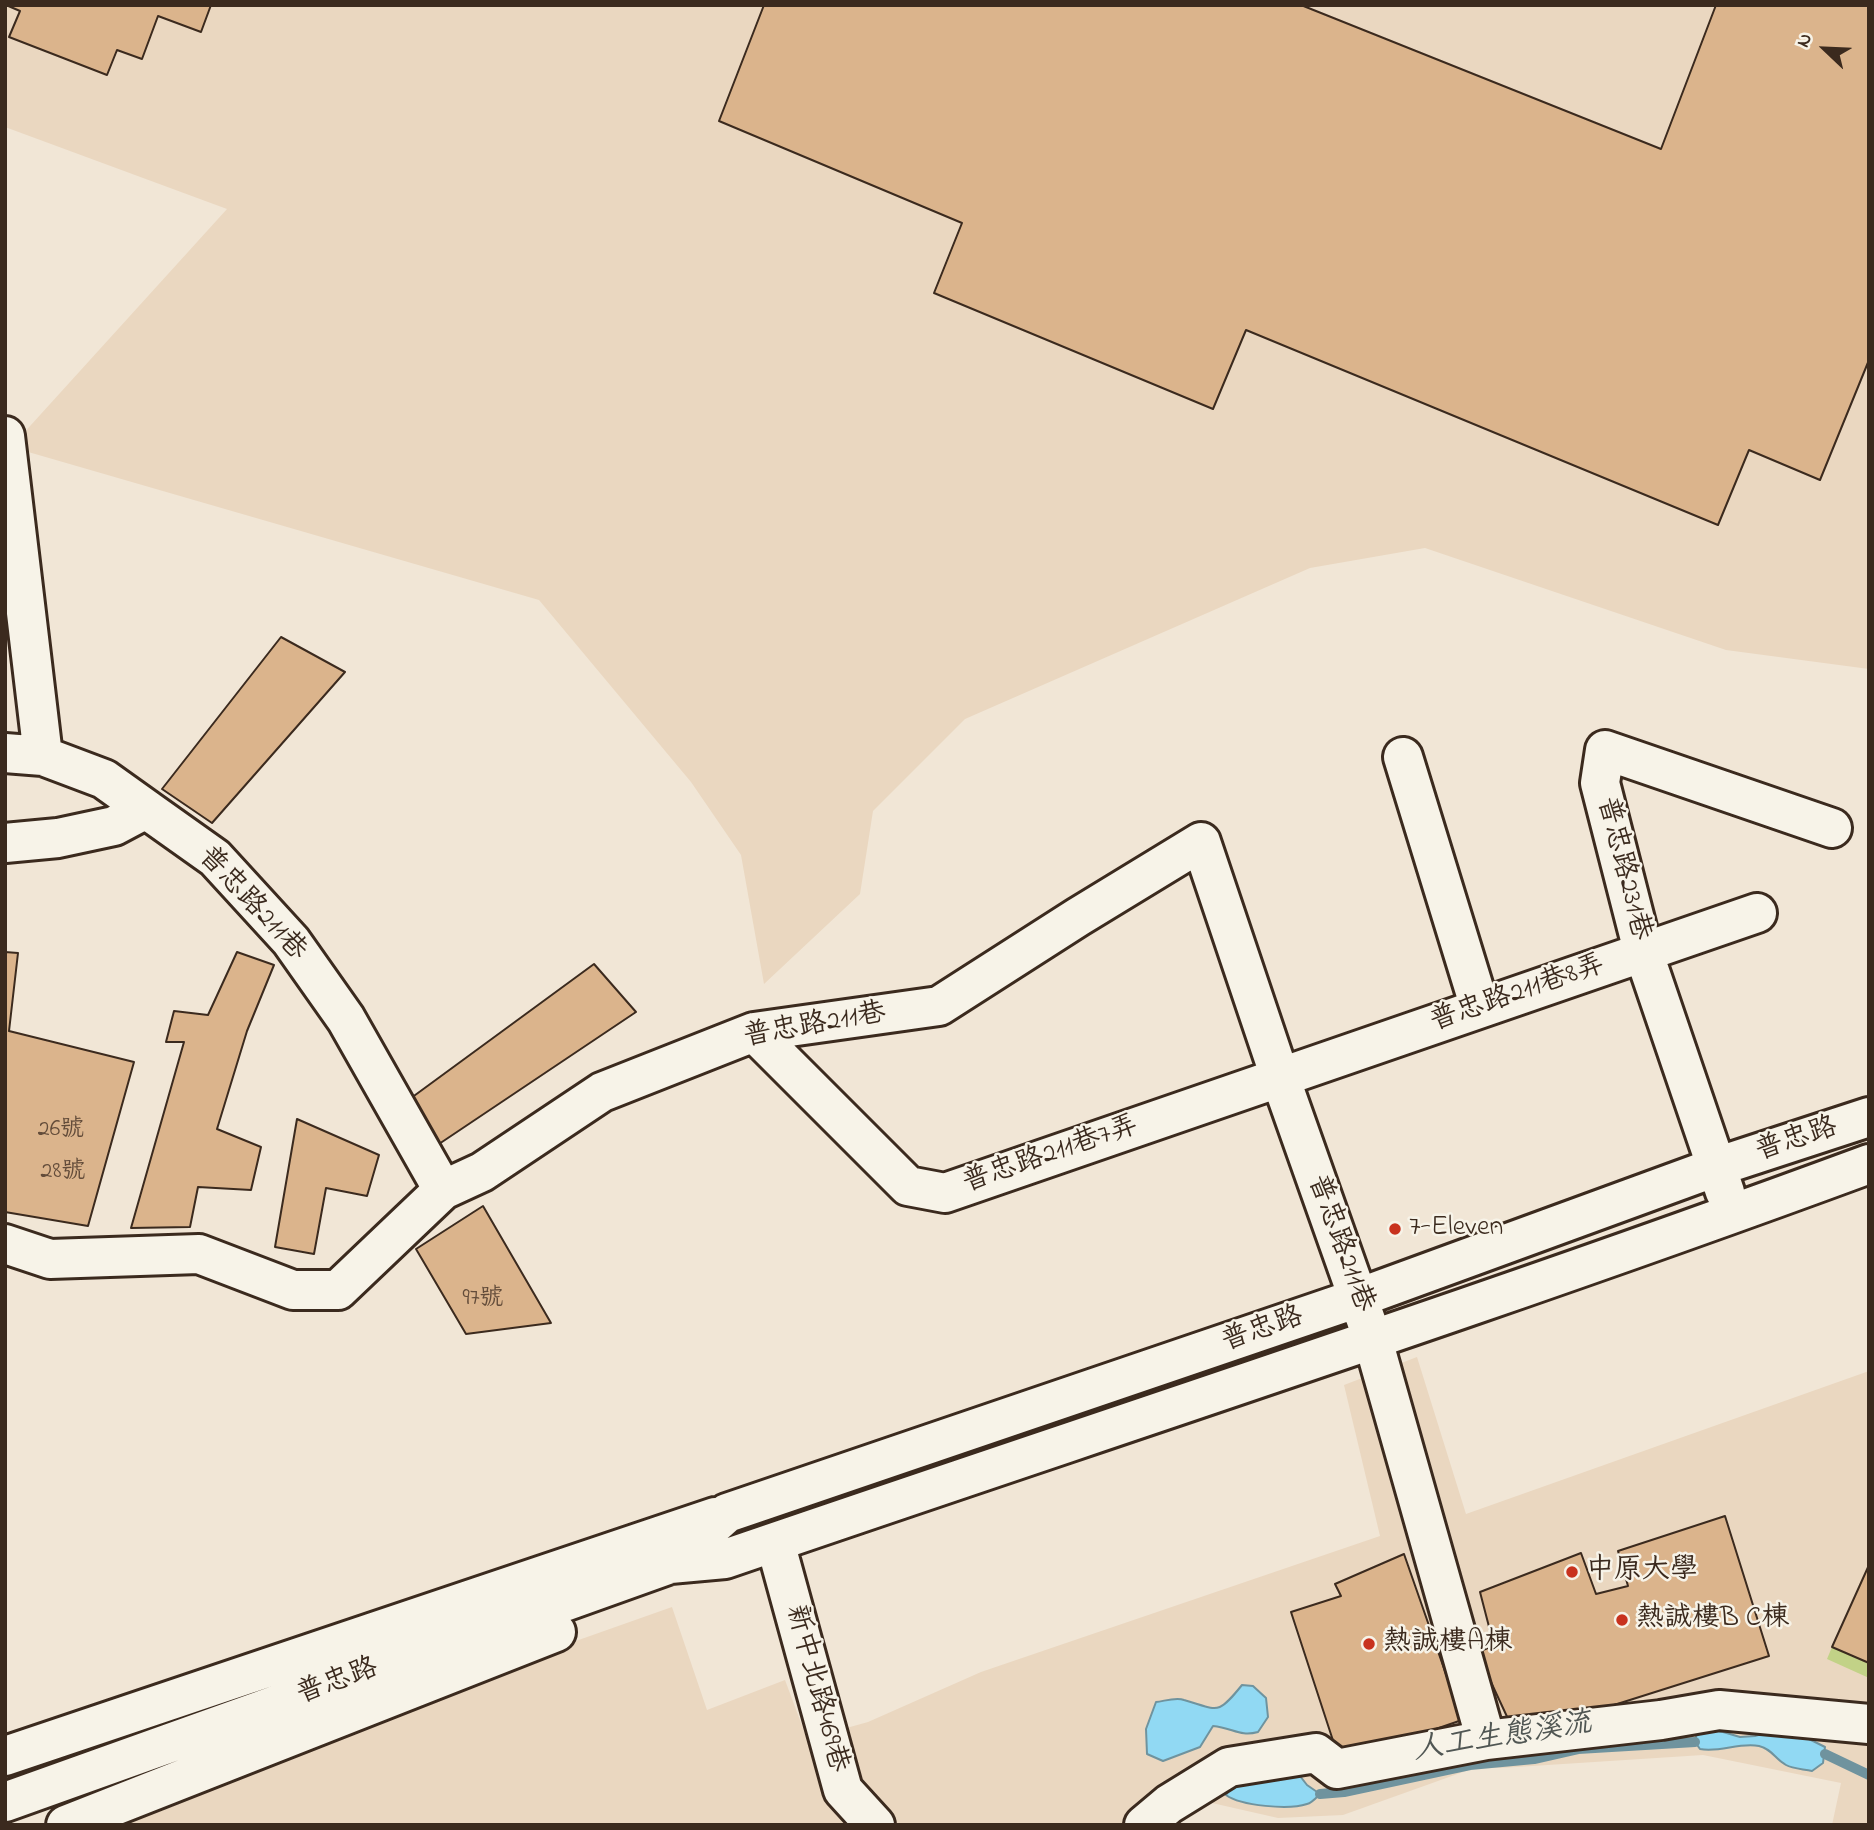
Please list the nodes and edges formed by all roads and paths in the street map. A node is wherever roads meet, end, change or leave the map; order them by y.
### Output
1 (5, 436) edge
2 (5, 753) edge
3 (43, 756) junction
4 (1403, 757) dead end
5 (146, 809) junction
6 (1832, 828) dead end
7 (5, 843) edge
8 (1757, 913) dead end
9 (1643, 951) junction
10 (1480, 1008) junction
11 (754, 1032) junction
12 (1280, 1077) junction
13 (1869, 1117) edge
14 (1869, 1164) edge
15 (1716, 1167) junction
16 (443, 1190) junction
17 (1732, 1214) junction
18 (5, 1244) edge
19 (1358, 1298) junction
20 (1373, 1340) junction
21 (727, 1513) junction
22 (775, 1542) junction
23 (725, 1559) junction
24 (670, 1564) junction
25 (1869, 1724) edge
26 (1486, 1740) junction
27 (5, 1756) edge
28 (5, 1802) edge
29 (66, 1825) edge
30 (875, 1825) edge
31 (1144, 1825) edge

1 - 3 street
2 - 3 street, 普忠路211巷
3 - 5 street, 普忠路211巷
4 - 10 street
5 - 7 street
5 - 16 street, 普忠路211巷
6 - 9 street, 普忠路231巷
8 - 9 street, 普忠路211巷8弄
9 - 10 street, 普忠路211巷8弄
9 - 15 street, 普忠路231巷
10 - 12 street, 普忠路211巷8弄
11 - 12 street, 普忠路211巷7弄
11 - 12 street, 普忠路211巷
11 - 16 street, 普忠路211巷
12 - 19 street, 普忠路211巷
13 - 15 street, 普忠路
14 - 17 street, 普忠路
15 - 17 street, 普忠路231巷
15 - 19 street, 普忠路
16 - 18 street
17 - 20 street, 普忠路
19 - 20 street, 普忠路211巷
19 - 21 street, 普忠路
20 - 22 street, 普忠路
20 - 26 street, 普忠路211巷
21 - 24 street, 普忠路
21 - 27 street
22 - 23 street, 普忠路
22 - 30 street, 新中北路469巷
23 - 24 street, 普忠路
23 - 29 street
24 - 28 street, 普忠路
25 - 26 street
26 - 31 street

